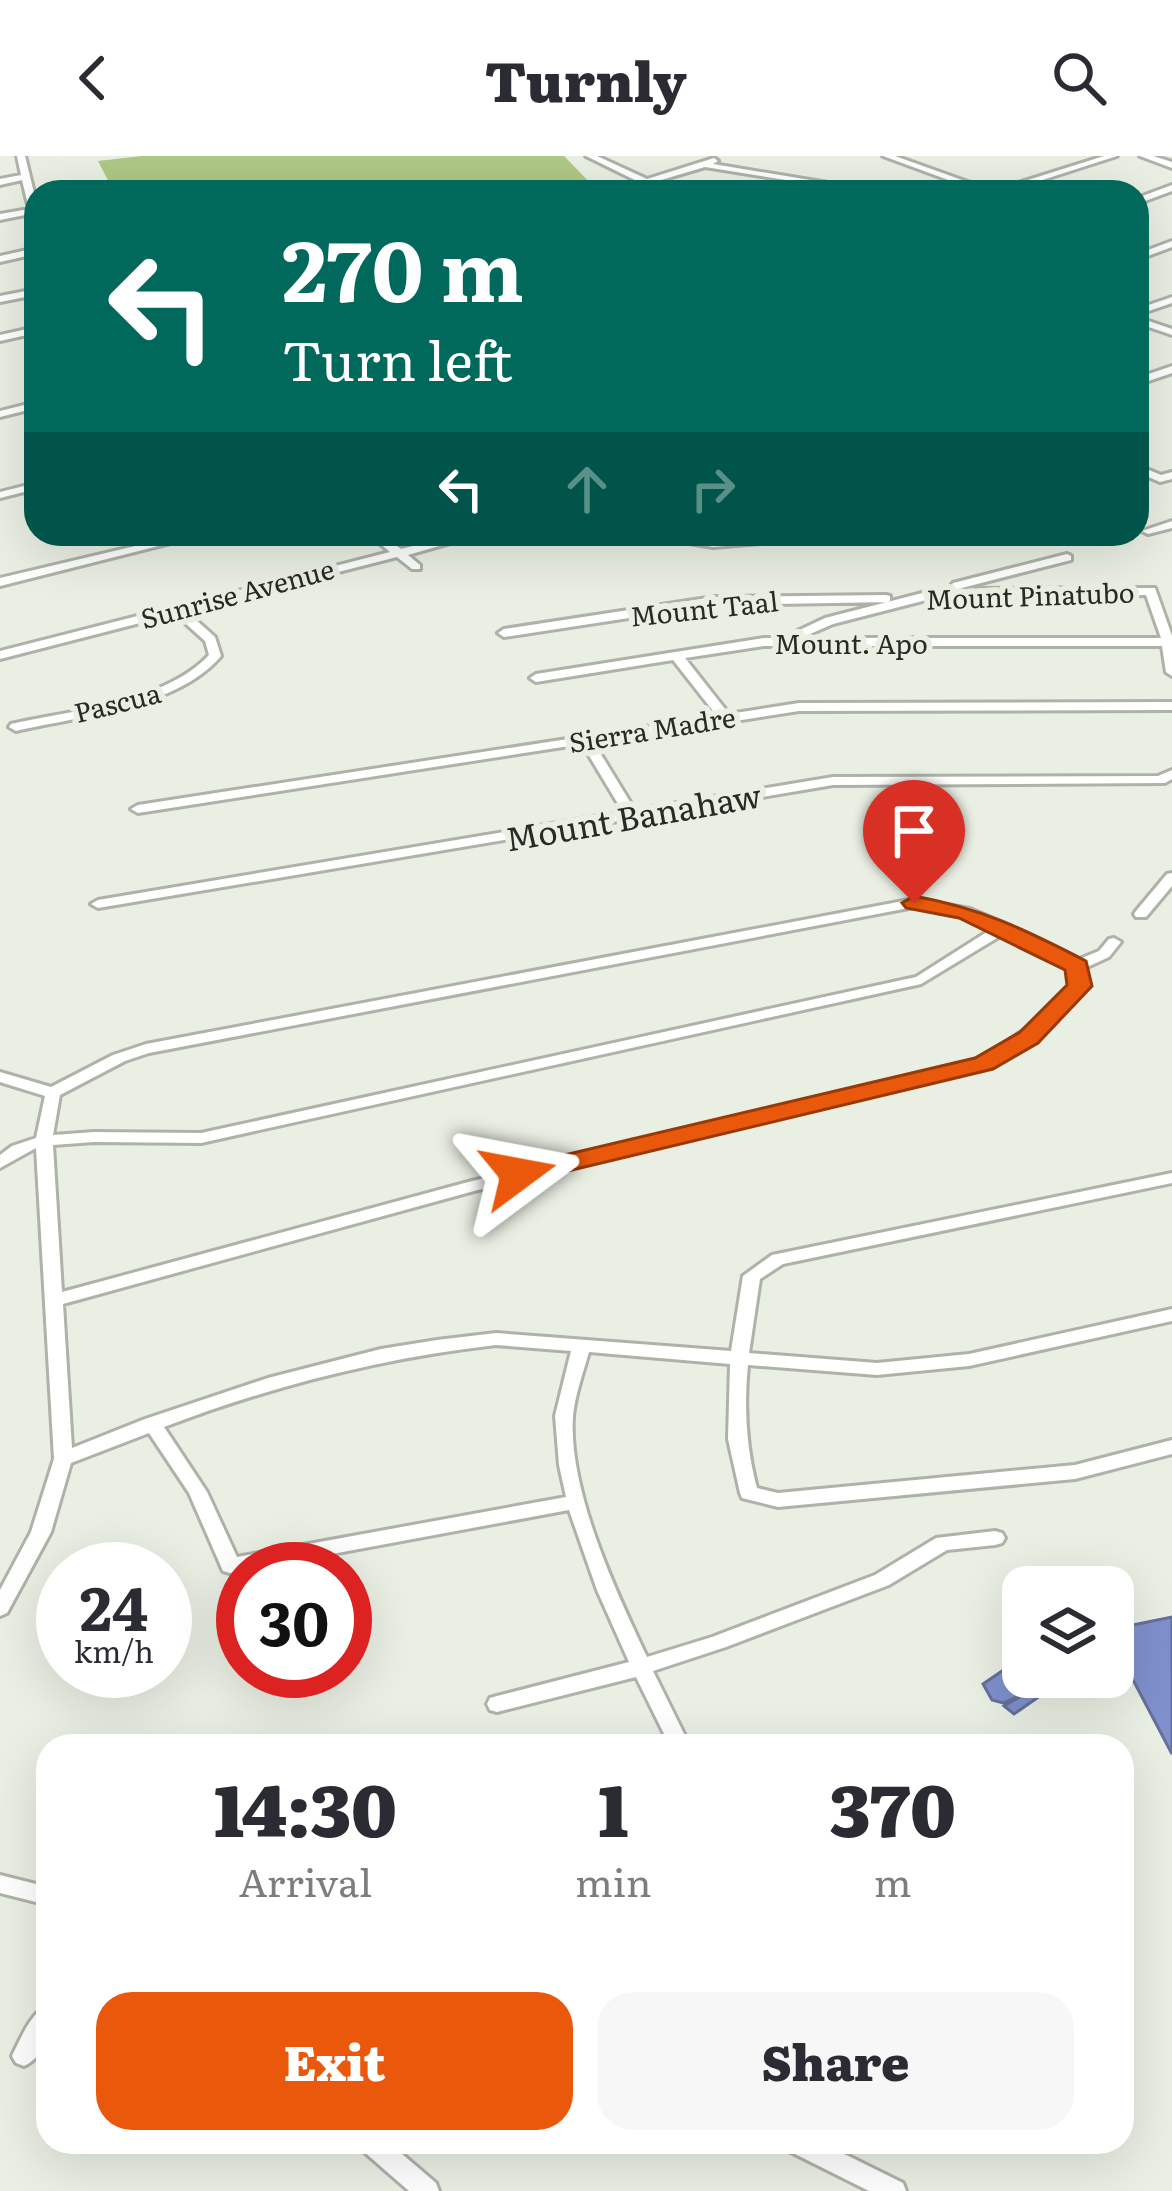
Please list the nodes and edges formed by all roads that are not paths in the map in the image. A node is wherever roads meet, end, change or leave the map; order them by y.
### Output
1 (21, 156) edge
2 (590, 156) edge
3 (718, 156) edge
4 (887, 156) edge
5 (1113, 156) edge
6 (1144, 156) edge
7 (1172, 165) edge
8 (709, 166) junction
9 (26, 177) junction
10 (27, 180) edge
11 (636, 180) edge
12 (670, 180) edge
13 (800, 180) edge
14 (958, 180) edge
15 (1033, 180) edge
16 (0, 182) edge
17 (1172, 369) edge
18 (1159, 374) junction
19 (1149, 378) edge
20 (1172, 385) edge
21 (150, 546) edge
22 (390, 546) edge
23 (419, 546) edge
24 (396, 551) junction
25 (1067, 558) dead end
26 (416, 567) dead end
27 (0, 582) edge
28 (938, 593) junction
29 (905, 600) junction
30 (175, 608) junction
31 (504, 632) dead end
32 (780, 642) junction
33 (1168, 642) junction
34 (0, 655) edge
35 (676, 655) junction
36 (1172, 673) edge
37 (536, 677) dead end
38 (1172, 706) edge
39 (724, 716) junction
40 (16, 728) dead end
41 (586, 738) junction
42 (1172, 774) edge
43 (137, 809) dead end
44 (632, 816) junction
45 (1172, 877) edge
46 (98, 904) dead end
47 (1141, 914) dead end
48 (1003, 928) junction
49 (1114, 942) dead end
50 (1077, 966) junction
51 (0, 1076) edge
52 (53, 1093) junction
53 (44, 1138) junction
54 (0, 1163) edge
55 (1172, 1178) edge
56 (56, 1300) junction
57 (1172, 1315) edge
58 (582, 1345) junction
59 (738, 1361) junction
60 (152, 1424) junction
61 (1172, 1447) edge
62 (63, 1460) junction
63 (574, 1502) junction
64 (995, 1538) dead end
65 (0, 1608) edge
66 (642, 1667) junction
67 (497, 1704) dead end
68 (674, 1734) edge
69 (0, 1884) edge
70 (36, 1893) edge
71 (36, 2035) edge
72 (24, 2056) dead end
73 (384, 2154) edge
74 (820, 2154) edge
75 (427, 2191) edge
76 (894, 2191) edge

1 - 9 street
2 - 11 street
3 - 8 street
4 - 14 street
5 - 15 street
6 - 7 street
8 - 12 street
8 - 13 street
9 - 10 street
9 - 16 street
17 - 18 street
18 - 19 street
18 - 20 street
21 - 27 street
22 - 24 street
23 - 24 street, Sunrise Avenue
24 - 26 street
24 - 30 street, Sunrise Avenue
25 - 28 street
28 - 29 street, Mount Pinatubo
28 - 33 street, Mount Pinatubo
29 - 31 street, Mount Taal
29 - 32 street
30 - 34 street, Sunrise Avenue
30 - 40 street, Pascua
32 - 33 street, Mount. Apo
32 - 35 street, Mount. Apo
33 - 36 street
35 - 37 street, Mount. Apo
35 - 39 street
38 - 39 street, Sierra Madre
39 - 41 street, Sierra Madre
41 - 43 street, Sierra Madre
41 - 44 street
42 - 44 street, Mount Banahaw
44 - 46 street, Mount Banahaw
45 - 47 street
48 - 50 street
48 - 52 street
48 - 53 street
49 - 50 street
50 - 56 street
51 - 52 street
52 - 53 street
53 - 54 street
53 - 56 street
55 - 59 street
56 - 62 street
57 - 59 street
58 - 59 street
58 - 60 street
58 - 63 street
59 - 61 street
60 - 62 street
60 - 63 street
62 - 65 street
63 - 66 street
64 - 66 street
66 - 67 street
66 - 68 street
69 - 70 street
71 - 72 street
73 - 75 street
74 - 76 street

